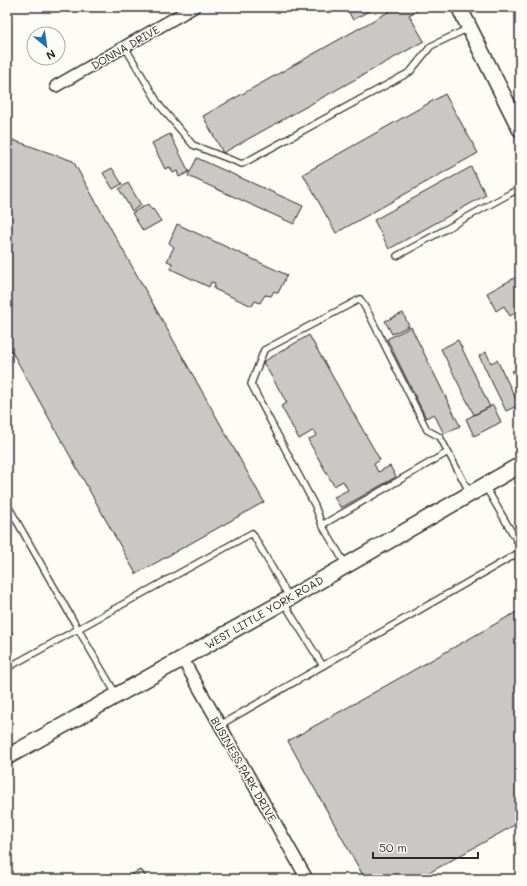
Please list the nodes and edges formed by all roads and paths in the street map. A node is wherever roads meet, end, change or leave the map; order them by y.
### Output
1 (194, 7) edge
2 (460, 7) edge
3 (470, 28) junction
4 (125, 47) junction
5 (56, 86) dead end
6 (520, 129) edge
7 (520, 188) edge
8 (397, 256) dead end
9 (448, 452) junction
10 (518, 468) edge
11 (485, 485) junction
12 (470, 493) junction
13 (7, 504) edge
14 (322, 524) junction
15 (520, 546) edge
16 (520, 552) edge
17 (346, 565) junction
18 (286, 600) junction
19 (78, 629) junction
20 (182, 658) junction
21 (323, 666) junction
22 (7, 668) edge
23 (117, 695) junction
24 (220, 725) junction
25 (7, 757) edge
26 (131, 879) edge
27 (143, 879) edge
28 (307, 879) edge

1 - 4 street, DONNA DRIVE
2 - 3 main road
3 - 4 lane
3 - 6 main road
4 - 5 street, DONNA DRIVE
7 - 8 lane
9 - 12 lane
9 - 14 lane
9 - 14 lane
10 - 11 main road, WEST LITTLE YORK ROAD
11 - 12 main road, WEST LITTLE YORK ROAD
11 - 15 lane
12 - 17 main road, WEST LITTLE YORK ROAD
13 - 19 lane
14 - 17 lane
16 - 21 lane
17 - 18 main road, WEST LITTLE YORK ROAD
18 - 19 lane
18 - 20 main road, WEST LITTLE YORK ROAD
18 - 21 lane
19 - 22 lane
19 - 23 lane
20 - 23 main road, WEST LITTLE YORK ROAD
20 - 24 street, BUSINESS PARK DRIVE
21 - 24 lane
23 - 25 main road, WEST LITTLE YORK ROAD
24 - 28 street, BUSINESS PARK DRIVE
26 - 27 lane

